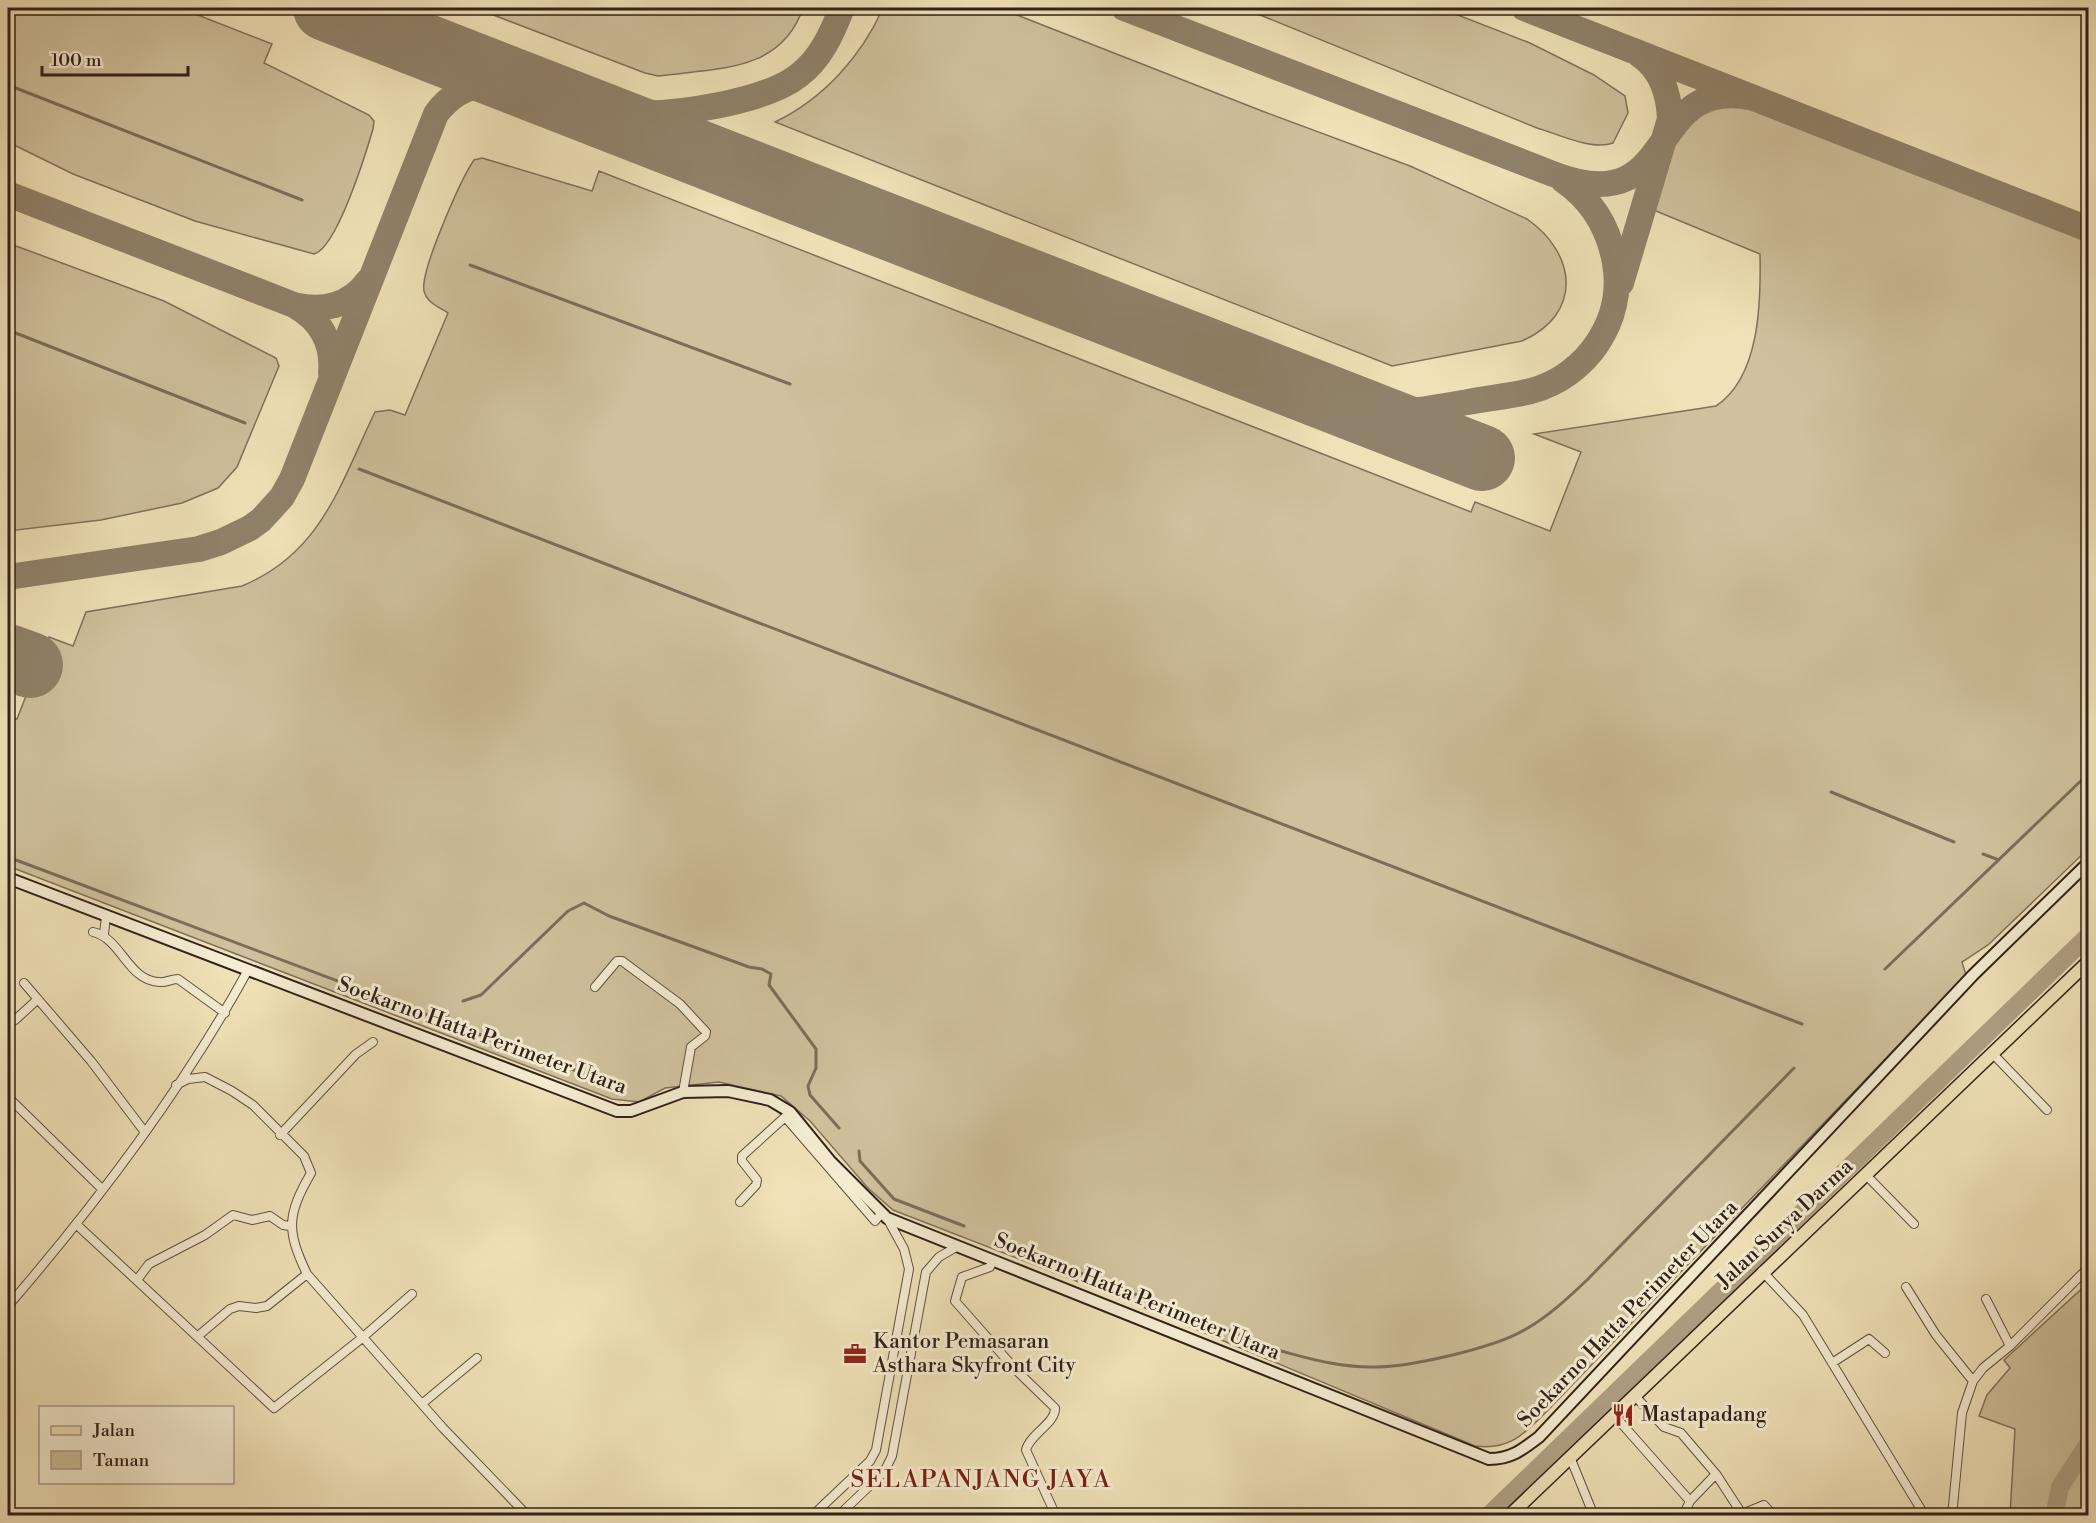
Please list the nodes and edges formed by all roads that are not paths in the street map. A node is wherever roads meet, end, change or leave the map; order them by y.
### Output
1 (2088, 863) edge
2 (8, 878) edge
3 (106, 916) junction
4 (93, 932) dead end
5 (104, 934) junction
6 (2088, 962) edge
7 (248, 970) junction
8 (24, 983) dead end
9 (595, 987) dead end
10 (38, 999) junction
11 (225, 1013) junction
12 (15, 1020) dead end
13 (374, 1042) dead end
14 (1993, 1053) junction
15 (176, 1085) junction
16 (683, 1092) junction
17 (8, 1097) edge
18 (2047, 1110) dead end
19 (787, 1114) junction
20 (144, 1131) junction
21 (280, 1135) junction
22 (1865, 1174) junction
23 (102, 1189) junction
24 (740, 1202) dead end
25 (884, 1216) junction
26 (76, 1224) junction
27 (1914, 1224) dead end
28 (290, 1227) junction
29 (958, 1246) junction
30 (993, 1260) junction
31 (2088, 1268) edge
32 (1762, 1271) junction
33 (307, 1274) junction
34 (137, 1280) junction
35 (1906, 1287) dead end
36 (412, 1294) dead end
37 (1986, 1299) dead end
38 (8, 1306) edge
39 (198, 1336) junction
40 (362, 1338) junction
41 (895, 1343) junction
42 (2010, 1346) junction
43 (912, 1347) junction
44 (1885, 1353) dead end
45 (477, 1358) dead end
46 (1832, 1363) junction
47 (1973, 1381) junction
48 (1634, 1395) junction
49 (423, 1403) junction
50 (1614, 1415) junction
51 (1570, 1457) junction
52 (1716, 1474) junction
53 (1690, 1501) junction
54 (528, 1515) edge
55 (812, 1515) edge
56 (838, 1515) edge
57 (1056, 1515) edge
58 (1509, 1515) edge
59 (1594, 1515) edge
60 (1683, 1515) edge
61 (1774, 1515) edge
62 (1925, 1515) edge
63 (1952, 1515) edge

1 - 30 main road, Soekarno Hatta Perimeter Utara
2 - 3 main road, Soekarno Hatta Perimeter Utara
3 - 5 street
3 - 7 main road, Soekarno Hatta Perimeter Utara
4 - 5 street
5 - 11 street
6 - 14 main road, Jalan Surya Darma
7 - 11 street
7 - 16 main road, Soekarno Hatta Perimeter Utara
8 - 10 street
9 - 16 street
10 - 12 street
10 - 20 street
11 - 15 street
13 - 21 street
14 - 18 street
14 - 22 main road, Jalan Surya Darma
15 - 20 street
15 - 21 street
16 - 19 main road, Soekarno Hatta Perimeter Utara
17 - 23 street
19 - 24 street
19 - 25 main road, Soekarno Hatta Perimeter Utara
20 - 23 street
21 - 28 street
22 - 27 street
22 - 32 main road, Jalan Surya Darma
23 - 26 street
25 - 29 main road, Soekarno Hatta Perimeter Utara
25 - 41 street
26 - 34 street
26 - 38 street
28 - 33 street
28 - 34 street
29 - 30 main road, Soekarno Hatta Perimeter Utara
29 - 43 street
30 - 57 street
31 - 42 street
32 - 46 street
32 - 48 main road, Jalan Surya Darma
33 - 39 street
33 - 40 street
34 - 39 street
35 - 47 street
36 - 40 street
37 - 42 street
39 - 40 street
40 - 49 street
41 - 43 street
41 - 55 street
42 - 47 street
43 - 56 street
44 - 46 street
45 - 49 street
46 - 62 street
47 - 63 street
48 - 50 main road, Jalan Surya Darma
48 - 52 street
49 - 54 street
50 - 51 main road, Jalan Surya Darma
50 - 53 street
51 - 58 main road, Jalan Surya Darma
51 - 59 street
52 - 53 street
52 - 61 street
53 - 60 street

